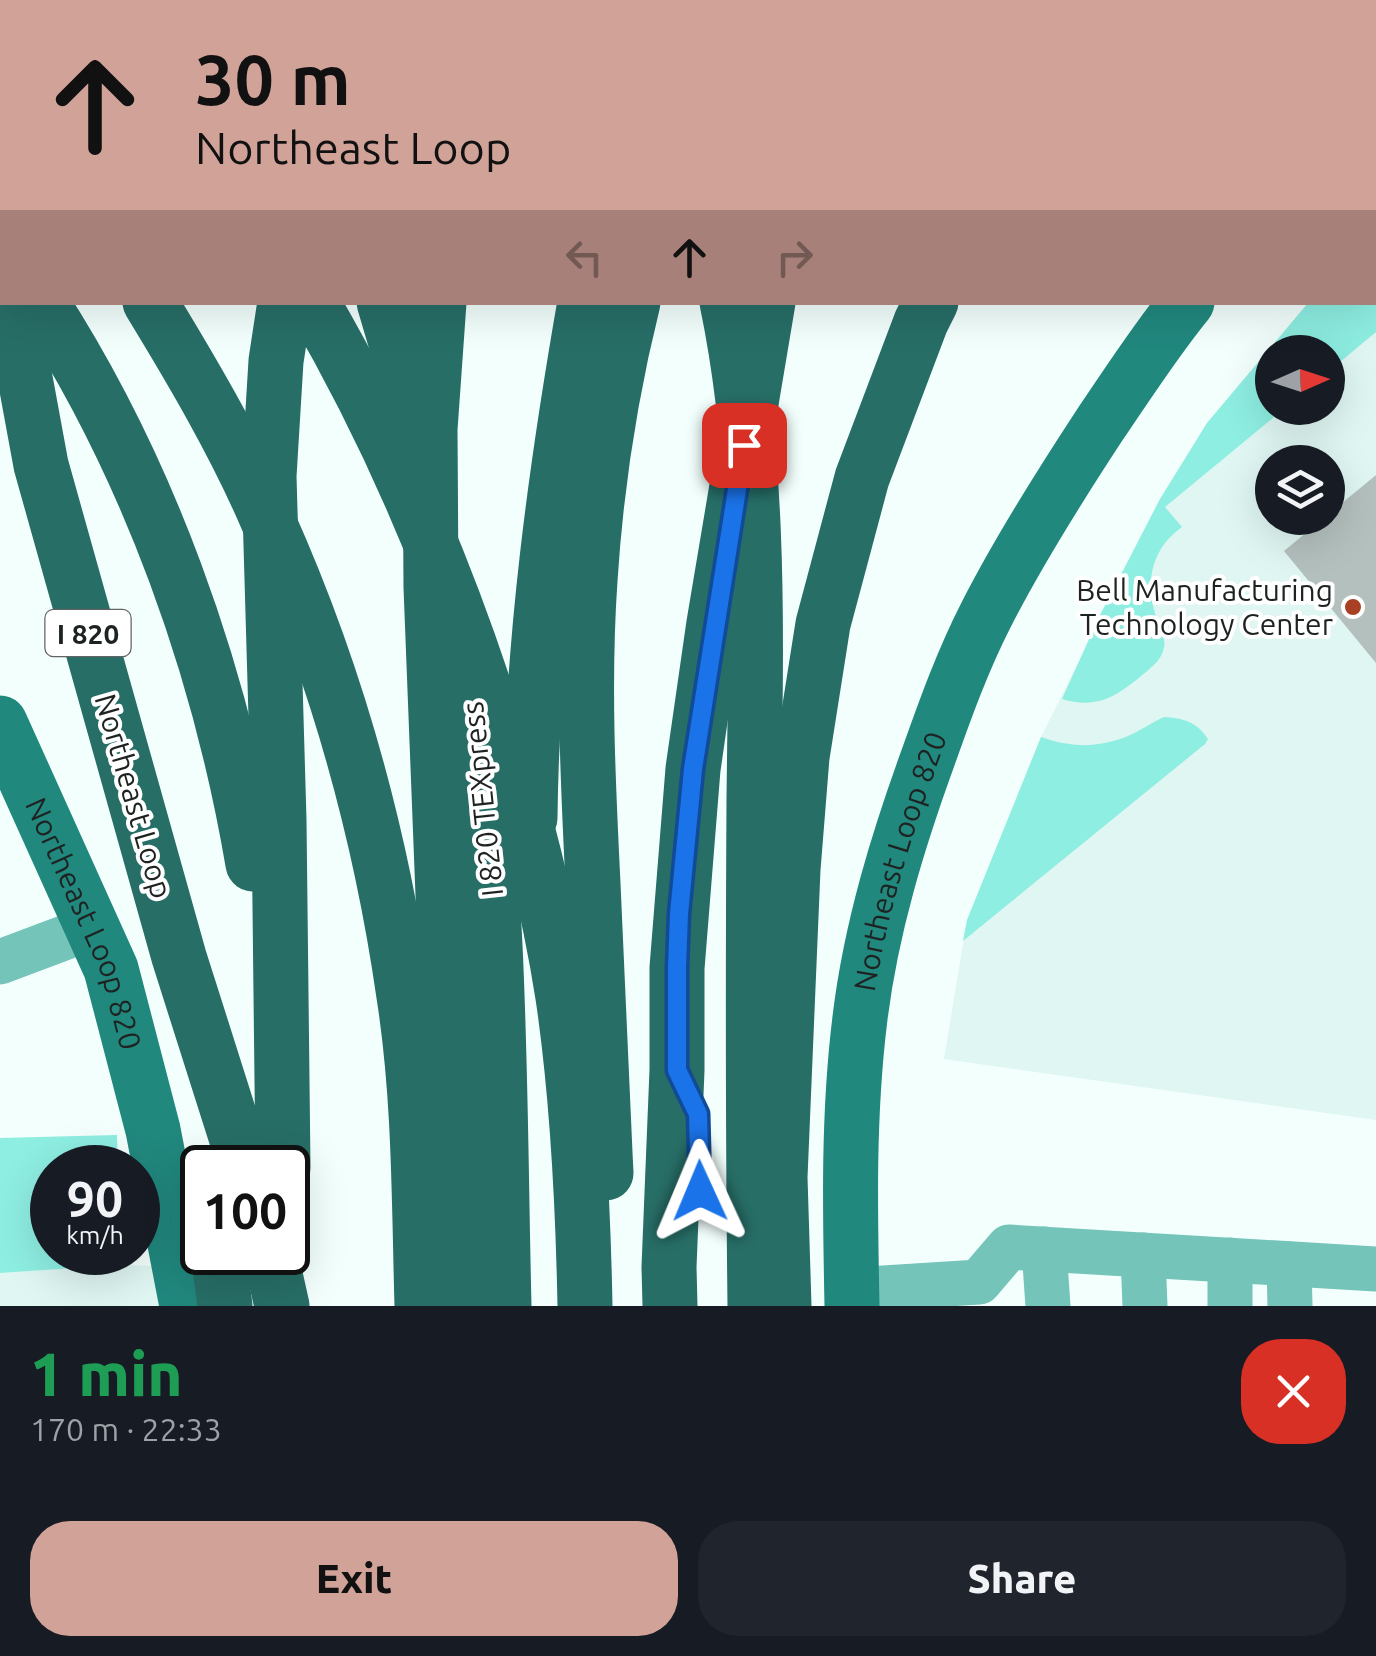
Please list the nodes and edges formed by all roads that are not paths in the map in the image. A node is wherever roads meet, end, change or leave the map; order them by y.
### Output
1 (12, 305) edge
2 (43, 305) edge
3 (152, 305) edge
4 (284, 305) edge
5 (314, 305) edge
6 (385, 305) edge
7 (439, 305) edge
8 (584, 305) edge
9 (632, 305) edge
10 (728, 305) edge
11 (767, 305) edge
12 (930, 305) edge
13 (1185, 305) edge
14 (0, 723) edge
15 (93, 927) junction
16 (179, 957) junction
17 (0, 962) edge
18 (677, 1070) junction
19 (283, 1142) edge
20 (204, 1145) edge
21 (239, 1145) edge
22 (1044, 1250) junction
23 (1143, 1255) junction
24 (1230, 1260) junction
25 (1376, 1269) edge
26 (221, 1275) edge
27 (276, 1275) edge
28 (285, 1275) edge
29 (1290, 1285) edge
30 (980, 1294) edge
31 (852, 1298) edge
32 (187, 1306) edge
33 (225, 1306) edge
34 (284, 1306) edge
35 (422, 1306) edge
36 (459, 1306) edge
37 (504, 1306) edge
38 (538, 1306) edge
39 (585, 1306) edge
40 (610, 1306) edge
41 (670, 1306) edge
42 (703, 1306) edge
43 (755, 1306) edge
44 (784, 1306) edge
45 (1048, 1306) edge
46 (1145, 1306) edge
47 (1230, 1306) edge

1 - 16 highway, Northeast Loop / I 820
2 - 19 highway
3 - 35 highway
4 - 19 highway
5 - 39 highway, bridge
6 - 37 highway, I 820 TEXpress
7 - 36 highway, bridge
8 - 38 highway, I 820 TEXpress
9 - 40 highway
10 - 43 highway, bridge
11 - 18 highway
12 - 44 highway
13 - 31 main road, Northeast Loop 820
14 - 15 main road, Northeast Loop 820
15 - 17 lane
15 - 32 main road, Northeast Loop 820
16 - 20 highway
16 - 21 highway, Northeast Loop / I 820
18 - 41 highway
18 - 42 highway
22 - 23 lane
22 - 30 lane
22 - 45 lane
23 - 24 lane
23 - 46 lane
24 - 29 lane
24 - 47 lane
25 - 29 lane
26 - 33 highway
27 - 34 highway
28 - 34 highway
30 - 31 lane

